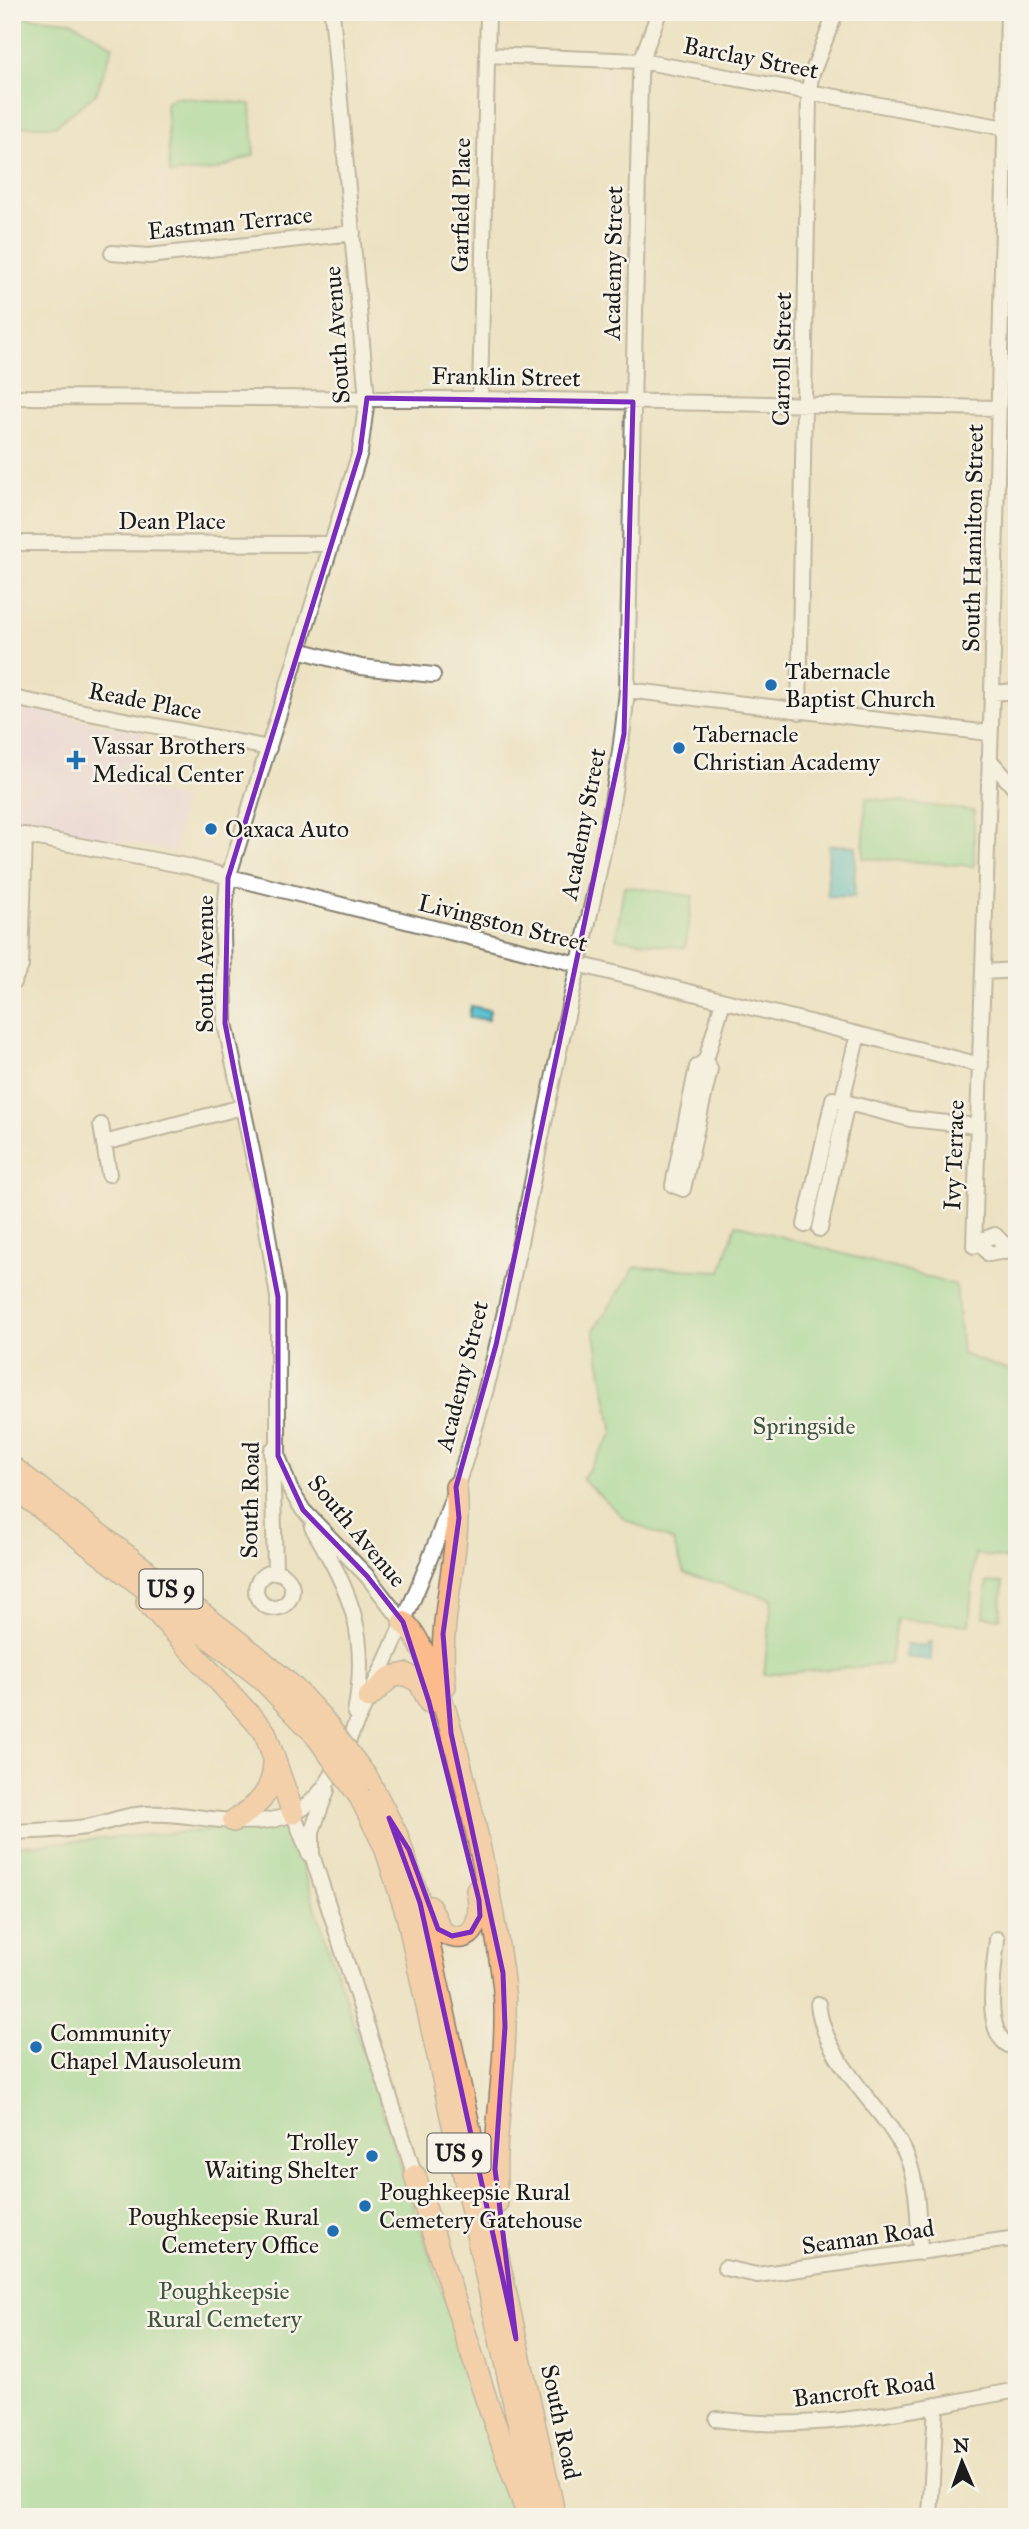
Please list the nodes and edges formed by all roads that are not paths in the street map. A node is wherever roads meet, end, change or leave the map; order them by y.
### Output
1 (332, 12) edge
2 (488, 12) edge
3 (659, 12) edge
4 (836, 12) edge
5 (1008, 12) edge
6 (487, 55) junction
7 (641, 61) junction
8 (809, 93) junction
9 (1005, 128) junction
10 (353, 233) junction
11 (112, 253) dead end
12 (12, 397) edge
13 (367, 398) junction
14 (480, 399) junction
15 (633, 402) junction
16 (805, 405) junction
17 (999, 408) junction
18 (12, 543) edge
19 (332, 544) junction
20 (299, 650) junction
21 (433, 675) dead end
22 (627, 690) junction
23 (1017, 691) edge
24 (992, 693) junction
25 (12, 698) edge
26 (799, 712) junction
27 (989, 733) junction
28 (269, 748) junction
29 (989, 759) junction
30 (1017, 791) edge
31 (19, 834) edge
32 (228, 878) junction
33 (578, 965) junction
34 (1015, 970) edge
35 (984, 972) junction
36 (12, 984) edge
37 (723, 1001) junction
38 (858, 1034) junction
39 (706, 1060) junction
40 (981, 1065) junction
41 (841, 1100) junction
42 (242, 1107) junction
43 (101, 1125) dead end
44 (977, 1126) junction
45 (104, 1143) junction
46 (109, 1174) dead end
47 (813, 1227) dead end
48 (974, 1246) dead end
49 (277, 1428) junction
50 (12, 1467) edge
51 (12, 1486) edge
52 (456, 1487) junction
53 (295, 1499) junction
54 (107, 1559) junction
55 (275, 1572) dead end
56 (402, 1622) junction
57 (368, 1699) junction
58 (429, 1702) junction
59 (318, 1726) junction
60 (351, 1732) junction
61 (451, 1733) junction
62 (274, 1752) junction
63 (335, 1769) junction
64 (364, 1788) junction
65 (293, 1813) junction
66 (389, 1818) junction
67 (233, 1821) junction
68 (12, 1832) edge
69 (314, 1865) junction
70 (997, 1939) dead end
71 (818, 2004) dead end
72 (1017, 2048) edge
73 (415, 2176) joint
74 (1017, 2238) edge
75 (920, 2253) junction
76 (725, 2269) dead end
77 (516, 2339) junction
78 (1017, 2390) edge
79 (936, 2405) junction
80 (717, 2419) dead end
81 (528, 2517) edge
82 (539, 2517) edge
83 (555, 2517) edge
84 (930, 2517) edge

1 - 10 street, South Avenue
2 - 6 street, Garfield Place
3 - 7 street, Academy Street
4 - 8 street, Carroll Street
5 - 9 street, South Hamilton Street
6 - 7 street, Barclay Street
6 - 14 street, Garfield Place
7 - 8 street, Barclay Street
7 - 15 street, Academy Street
8 - 9 street, Barclay Street
8 - 16 street, Carroll Street
9 - 17 street, South Hamilton Street
10 - 11 street, Eastman Terrace
10 - 13 street, South Avenue
12 - 13 street, Franklin Street
13 - 14 street, Franklin Street
13 - 19 street, South Avenue
14 - 15 street, Franklin Street
15 - 16 street, Franklin Street
15 - 22 street, Academy Street
16 - 17 street, Franklin Street
16 - 26 street, Carroll Street
17 - 24 street, South Hamilton Street
18 - 19 street, Dean Place
19 - 20 street, South Avenue
20 - 21 street
20 - 28 street, South Avenue
22 - 26 street
22 - 33 street, Academy Street
23 - 24 street
24 - 27 street, South Hamilton Street
25 - 28 street, Reade Place
26 - 27 street
27 - 29 street, South Hamilton Street
28 - 32 street, South Avenue
29 - 30 street
29 - 35 street, South Hamilton Street
31 - 32 street, Livingston Street
31 - 36 street
32 - 33 street, Livingston Street
32 - 42 street, South Avenue
33 - 37 street, Livingston Street
33 - 52 street, Academy Street
34 - 35 street
35 - 40 street, South Hamilton Street
37 - 38 street, Livingston Street
37 - 39 street
38 - 40 street, Livingston Street
38 - 41 street
39 - 39 street
40 - 44 street, Ivy Terrace
41 - 44 street
41 - 47 street
42 - 45 street
42 - 49 street, South Avenue
43 - 45 street
44 - 48 street, Ivy Terrace
45 - 46 street
49 - 53 street, South Avenue
49 - 55 street, South Road
50 - 59 highway, US 9
51 - 54 highway, US 9
52 - 56 street, Academy Street
52 - 61 highway
53 - 56 street, South Avenue
53 - 60 street
54 - 59 highway, US 9
54 - 62 highway
56 - 57 street, South Avenue
56 - 58 highway
56 - 61 highway
57 - 58 highway
57 - 60 street, South Avenue
58 - 66 highway
59 - 64 highway, US 9, bridge
60 - 63 street, South Avenue
61 - 77 highway
62 - 65 highway
62 - 67 highway
63 - 65 street, South Avenue
63 - 69 street
64 - 66 highway, US 9
64 - 82 highway, US 9
65 - 67 street
65 - 69 street
66 - 77 highway, US 9
67 - 68 street
69 - 73 street
70 - 72 street
71 - 75 street
73 - 81 highway
74 - 75 street, Seaman Road
75 - 76 street, Seaman Road
77 - 83 highway, South Road / US 9
78 - 79 street, Bancroft Road
79 - 80 street, Bancroft Road
79 - 84 street

